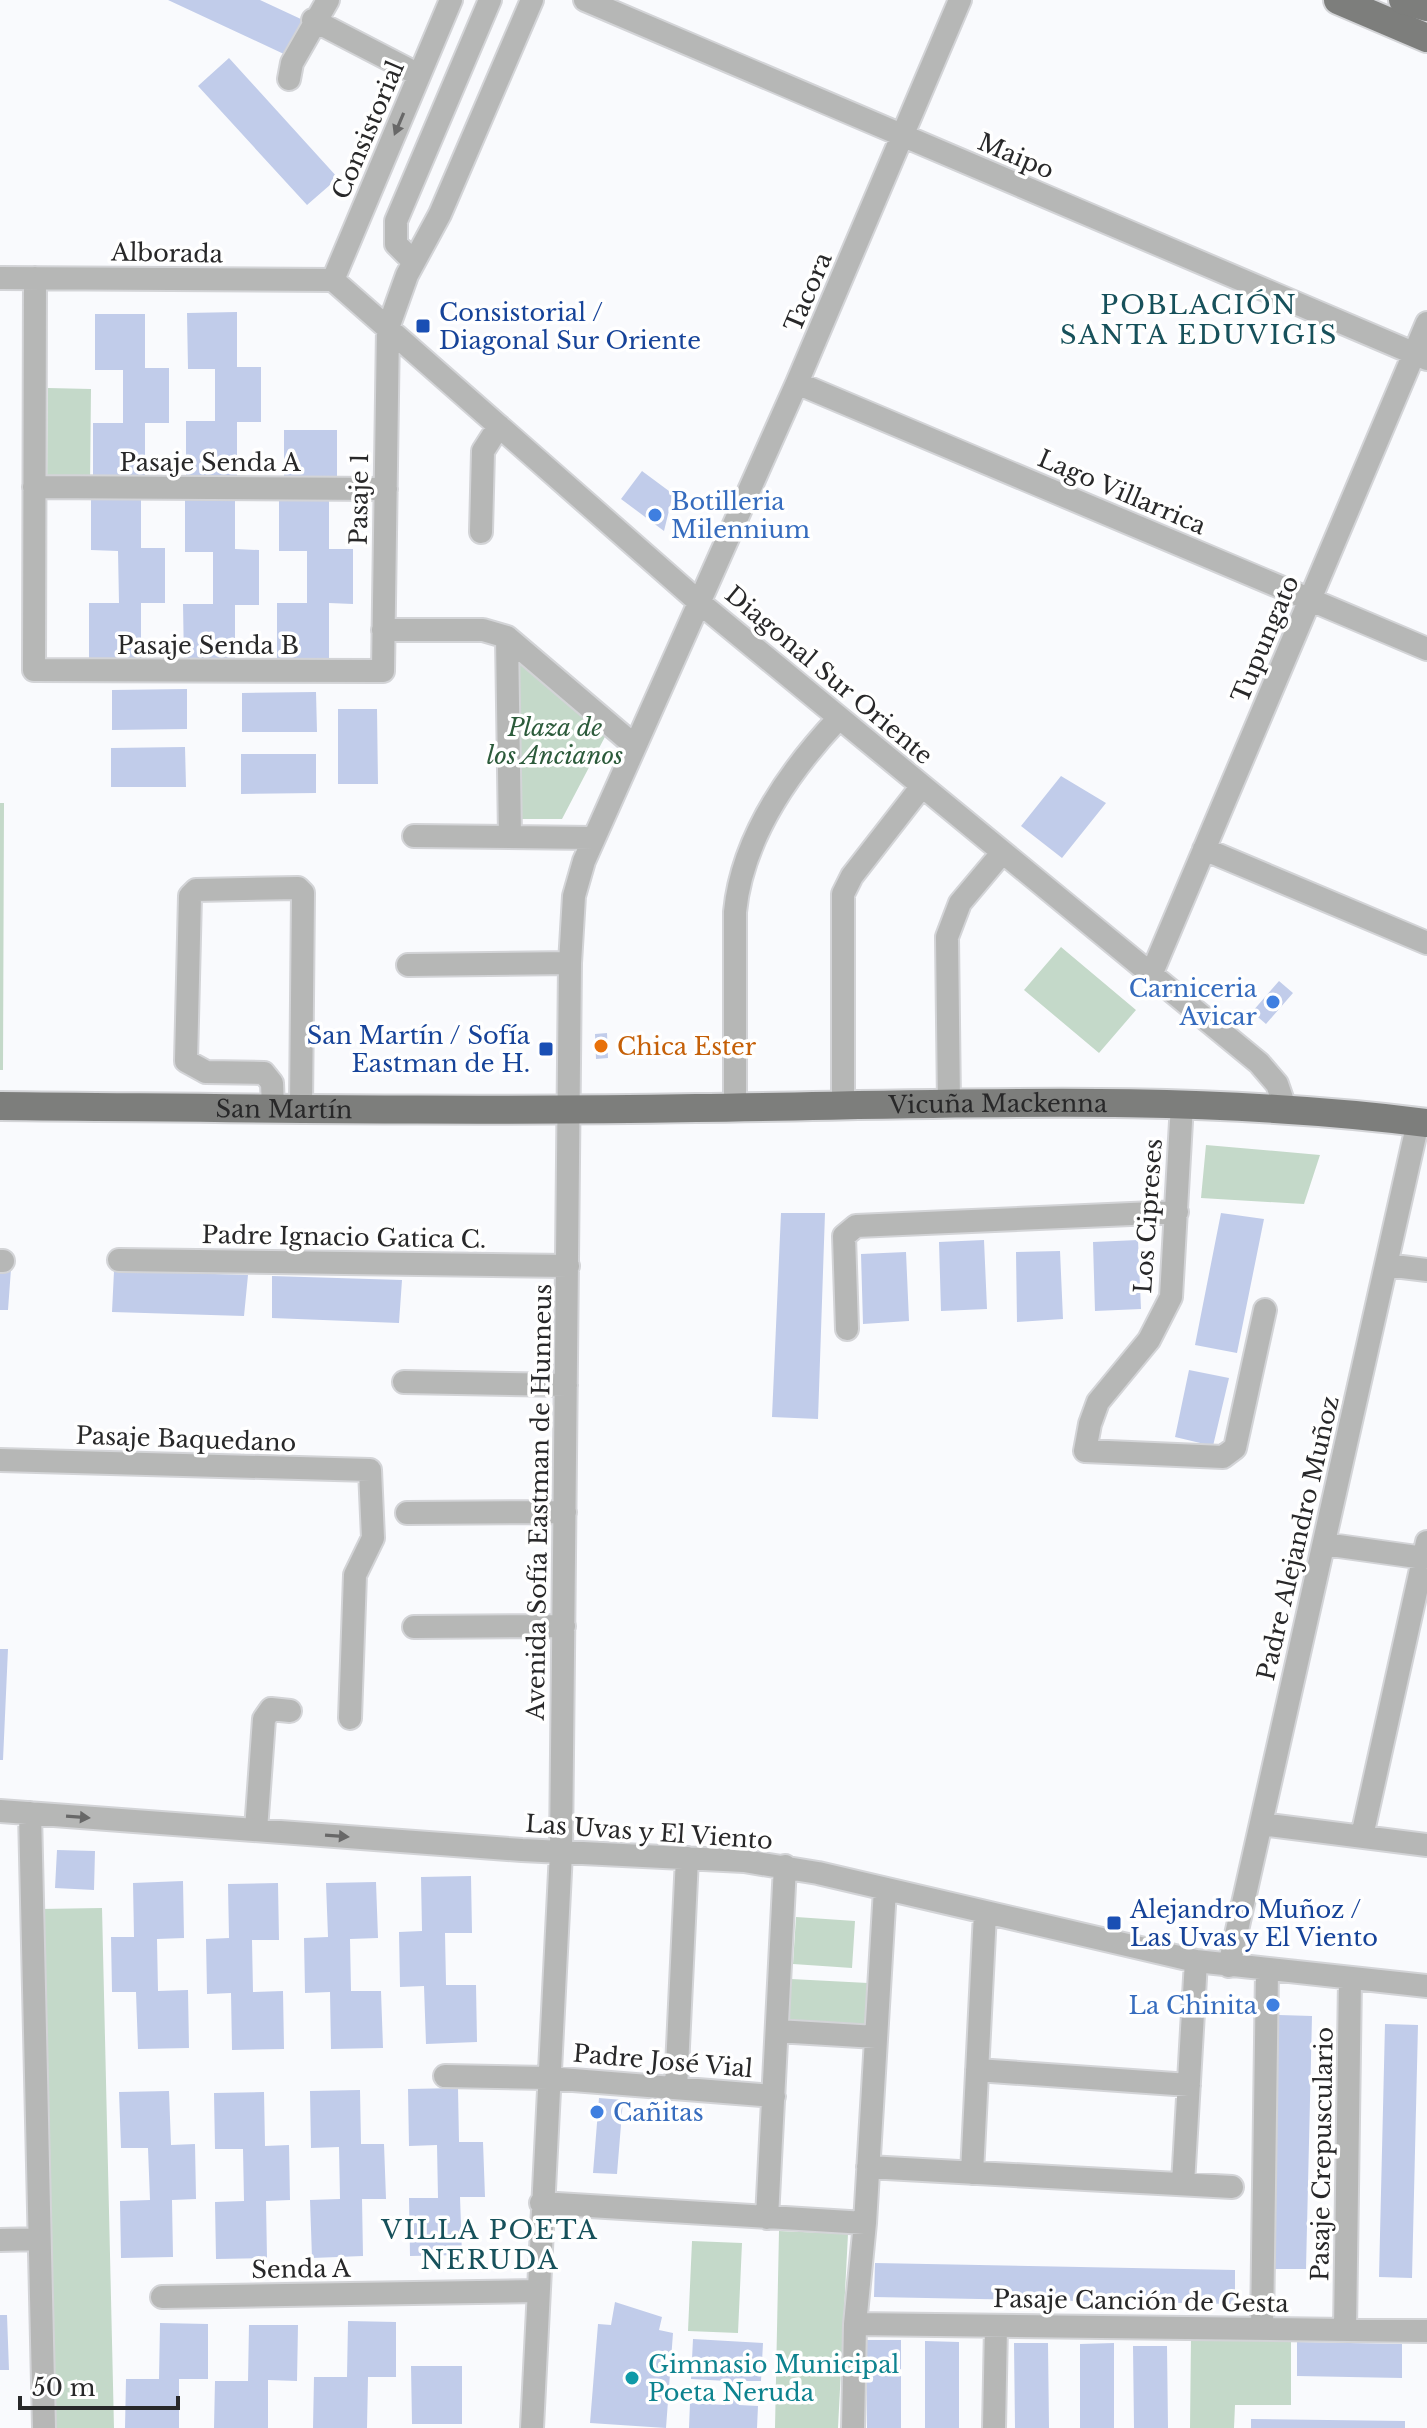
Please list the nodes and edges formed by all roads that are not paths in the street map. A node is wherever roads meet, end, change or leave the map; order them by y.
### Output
1 (328, 0) edge
2 (451, 0) edge
3 (490, 0) edge
4 (532, 0) edge
5 (585, 0) edge
6 (960, 0) edge
7 (1338, 0) edge
8 (1403, 0) edge
9 (1426, 3) edge
10 (313, 20) junction
11 (1427, 38) edge
12 (419, 75) junction
13 (289, 79) dead end
14 (904, 136) junction
15 (414, 262) junction
16 (0, 278) edge
17 (35, 278) junction
18 (333, 280) junction
19 (1427, 323) edge
20 (388, 328) junction
21 (1420, 357) edge
22 (797, 383) junction
23 (499, 426) junction
24 (34, 487) junction
25 (386, 489) junction
26 (481, 532) dead end
27 (1310, 599) junction
28 (700, 603) junction
29 (383, 630) junction
30 (507, 637) junction
31 (1427, 649) edge
32 (383, 671) joint
33 (839, 718) junction
34 (635, 746) junction
35 (922, 786) junction
36 (414, 836) dead end
37 (510, 837) junction
38 (594, 838) junction
39 (1204, 849) junction
40 (1002, 853) junction
41 (1427, 943) edge
42 (570, 963) junction
43 (408, 965) dead end
44 (1151, 975) junction
45 (1182, 1104) junction
46 (949, 1105) junction
47 (0, 1106) edge
48 (843, 1106) junction
49 (273, 1108) junction
50 (301, 1108) junction
51 (735, 1108) junction
52 (569, 1110) junction
53 (1286, 1110) junction
54 (1422, 1123) edge
55 (1177, 1212) junction
56 (119, 1260) dead end
57 (1386, 1265) junction
58 (568, 1266) junction
59 (1427, 1270) edge
60 (1265, 1310) dead end
61 (847, 1329) dead end
62 (404, 1382) dead end
63 (566, 1385) junction
64 (0, 1460) edge
65 (565, 1512) junction
66 (407, 1513) dead end
67 (1324, 1544) junction
68 (1425, 1550) edge
69 (564, 1626) junction
70 (414, 1627) dead end
71 (1418, 1631) edge
72 (290, 1711) dead end
73 (350, 1718) dead end
74 (0, 1811) edge
75 (30, 1813) junction
76 (1261, 1824) junction
77 (256, 1830) junction
78 (1362, 1836) junction
79 (1427, 1845) edge
80 (561, 1852) junction
81 (687, 1858) junction
82 (785, 1866) junction
83 (885, 1889) junction
84 (985, 1913) junction
85 (1196, 1961) junction
86 (1229, 1966) junction
87 (1267, 1970) junction
88 (1350, 1979) junction
89 (1427, 1986) edge
90 (777, 2031) junction
91 (876, 2037) junction
92 (977, 2070) junction
93 (445, 2076) dead end
94 (548, 2078) junction
95 (1189, 2085) junction
96 (676, 2088) junction
97 (774, 2096) junction
98 (868, 2167) junction
99 (972, 2173) junction
100 (1183, 2184) junction
101 (1232, 2187) dead end
102 (541, 2203) junction
103 (767, 2218) junction
104 (865, 2223) junction
105 (39, 2239) junction
106 (0, 2240) edge
107 (537, 2291) junction
108 (162, 2297) dead end
109 (855, 2324) junction
110 (996, 2326) junction
111 (1262, 2329) junction
112 (1345, 2330) junction
113 (1427, 2331) edge
114 (44, 2428) edge
115 (532, 2428) edge
116 (853, 2428) edge
117 (994, 2428) edge

1 - 10 street
2 - 12 street, Consistorial
3 - 15 street
4 - 15 street
5 - 14 street, Maipo
6 - 14 street, Tacora
7 - 11 main road
8 - 9 main road
10 - 12 street
10 - 13 street
12 -> 18 street, Consistorial
14 - 21 street, Maipo
14 - 22 street, Tacora
15 - 20 street
16 - 17 street, Alborada
17 - 18 street, Alborada
17 - 24 street
18 - 20 street, Diagonal Sur Oriente
19 - 21 street, Tupungato
20 - 23 street, Diagonal Sur Oriente
20 - 25 street, Pasaje 1
21 - 27 street, Tupungato
22 - 27 street, Lago Villarrica
22 - 28 street, Tacora
23 - 26 street
23 - 28 street, Diagonal Sur Oriente
24 - 25 street, Pasaje Senda A
24 - 32 street, Pasaje Senda B
25 - 29 street, Pasaje 1
27 - 31 street, Lago Villarrica
27 - 39 street, Tupungato
28 - 33 street, Diagonal Sur Oriente
28 - 34 street, Avenida Sofía Eastman de Hunneus
29 - 30 street
29 - 32 street, Pasaje 1
30 - 34 street
30 - 37 street
33 - 35 street, Diagonal Sur Oriente
33 - 51 street
34 - 38 street, Avenida Sofía Eastman de Hunneus
35 - 40 street, Diagonal Sur Oriente
35 - 48 street
36 - 37 street
37 - 38 street
38 - 42 street, Avenida Sofía Eastman de Hunneus
39 - 41 street
39 - 44 street, Tupungato
40 - 44 street, Diagonal Sur Oriente
40 - 46 street
42 - 43 street
42 - 52 street, Avenida Sofía Eastman de Hunneus
44 - 53 street, Diagonal Sur Oriente
45 - 46 main road, Vicuña Mackenna
45 - 53 main road, Vicuña Mackenna
45 - 55 street, Los Cipreses
46 - 48 main road, Vicuña Mackenna
47 - 49 main road, San Martín
48 - 51 main road, Vicuña Mackenna
49 - 50 main road, San Martín
49 - 50 street
50 - 52 main road, San Martín
51 - 52 main road, Vicuña Mackenna
52 - 58 street, Avenida Sofía Eastman de Hunneus
53 - 54 main road, Vicuña Mackenna
54 - 57 street, Padre Alejandro Muñoz
55 - 60 street, Los Cipreses
55 - 61 street
56 - 58 street, Padre Ignacio Gatica C.
57 - 59 street
57 - 67 street, Padre Alejandro Muñoz
58 - 63 street, Avenida Sofía Eastman de Hunneus
62 - 63 street
63 - 65 street, Avenida Sofía Eastman de Hunneus
64 - 73 street, Pasaje Baquedano
65 - 66 street
65 - 69 street, Avenida Sofía Eastman de Hunneus
67 - 68 street
67 - 76 street, Padre Alejandro Muñoz
68 - 71 street
69 - 70 street
69 - 80 street, Avenida Sofía Eastman de Hunneus
71 - 78 street
72 - 77 street
74 - 75 street, Las Uvas y El Viento
75 -> 77 street, Las Uvas y El Viento
75 - 105 street
76 - 78 street
76 - 86 street, Padre Alejandro Muñoz
77 -> 80 street, Las Uvas y El Viento
78 - 79 street
80 - 81 street, Las Uvas y El Viento
80 - 94 street, Avenida Sofía Eastman de Hunneus
81 - 82 street, Las Uvas y El Viento
81 - 96 street
82 - 83 street, Las Uvas y El Viento
82 - 90 street
83 - 84 street, Las Uvas y El Viento
83 - 91 street
84 - 85 street, Las Uvas y El Viento
84 - 92 street
85 - 86 street, Las Uvas y El Viento
85 - 95 street
86 - 87 street, Las Uvas y El Viento
87 - 88 street, Las Uvas y El Viento
87 - 111 street
88 - 89 street, Las Uvas y El Viento
88 - 112 street, Pasaje Crepusculario
90 - 91 street
90 - 97 street
91 - 98 street
92 - 95 street
92 - 99 street
93 - 94 street, Padre José Vial
94 - 96 street, Padre José Vial
94 - 102 street, Avenida Sofía Eastman de Hunneus
95 - 100 street
96 - 97 street, Padre José Vial
97 - 103 street
98 - 99 street
98 - 104 street
99 - 100 street
100 - 101 street
102 - 103 street
102 - 107 street, Avenida Sofía Eastman de Hunneus
103 - 104 street
104 - 109 street
105 - 106 street
105 - 114 street
107 - 108 street, Senda A
107 - 115 street, Avenida Sofía Eastman de Hunneus
109 - 110 street, Pasaje Canción de Gesta
109 - 116 street
110 - 111 street, Pasaje Canción de Gesta
110 - 117 street
111 - 112 street, Pasaje Canción de Gesta
112 - 113 street, Pasaje Canción de Gesta

